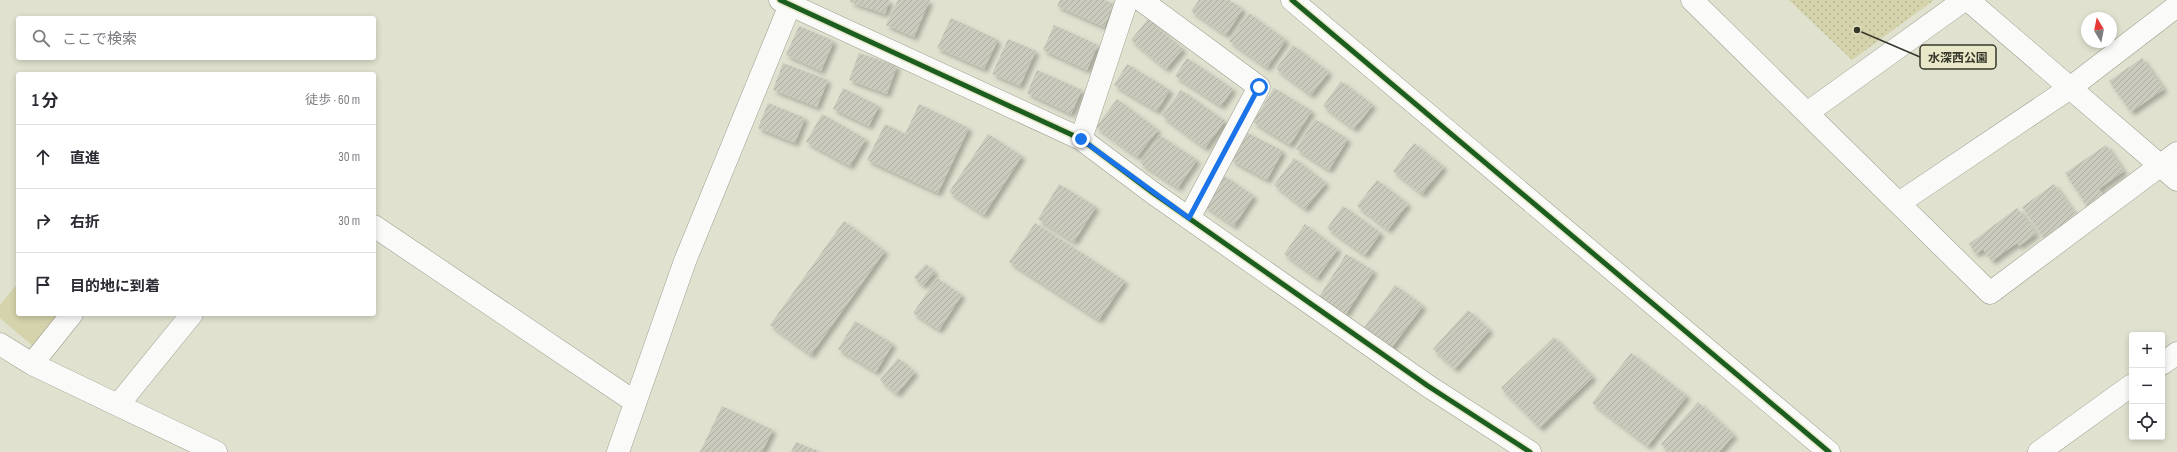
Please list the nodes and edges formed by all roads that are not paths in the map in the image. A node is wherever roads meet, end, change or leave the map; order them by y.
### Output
1 (1127, 0) edge
2 (1141, 0) edge
3 (1292, 0) edge
4 (1692, 0) edge
5 (1964, 0) edge
6 (1968, 0) edge
7 (787, 2) edge
8 (2177, 6) edge
9 (2070, 88) junction
10 (1807, 113) junction
11 (1081, 139) junction
12 (2169, 159) edge
13 (2177, 180) edge
14 (1899, 203) junction
15 (1189, 218) junction
16 (376, 227) edge
17 (70, 316) edge
18 (190, 316) edge
19 (0, 344) edge
20 (2177, 353) edge
21 (2165, 362) edge
22 (32, 364) junction
23 (2129, 387) edge
24 (635, 402) junction
25 (118, 405) junction
26 (216, 452) edge
27 (618, 452) edge
28 (1530, 452) edge
29 (1829, 452) edge
30 (2039, 452) edge

1 - 11 street
2 - 15 street
3 - 29 street
4 - 10 street
5 - 10 street
6 - 9 street
7 - 11 street
7 - 24 street
8 - 9 street
9 - 12 street
9 - 14 street
10 - 14 street
11 - 15 street
12 - 13 street
12 - 14 street
15 - 28 street
16 - 24 street
17 - 22 street
18 - 25 street
19 - 22 street
20 - 21 street
22 - 25 street
23 - 30 street
24 - 27 street
25 - 26 street

